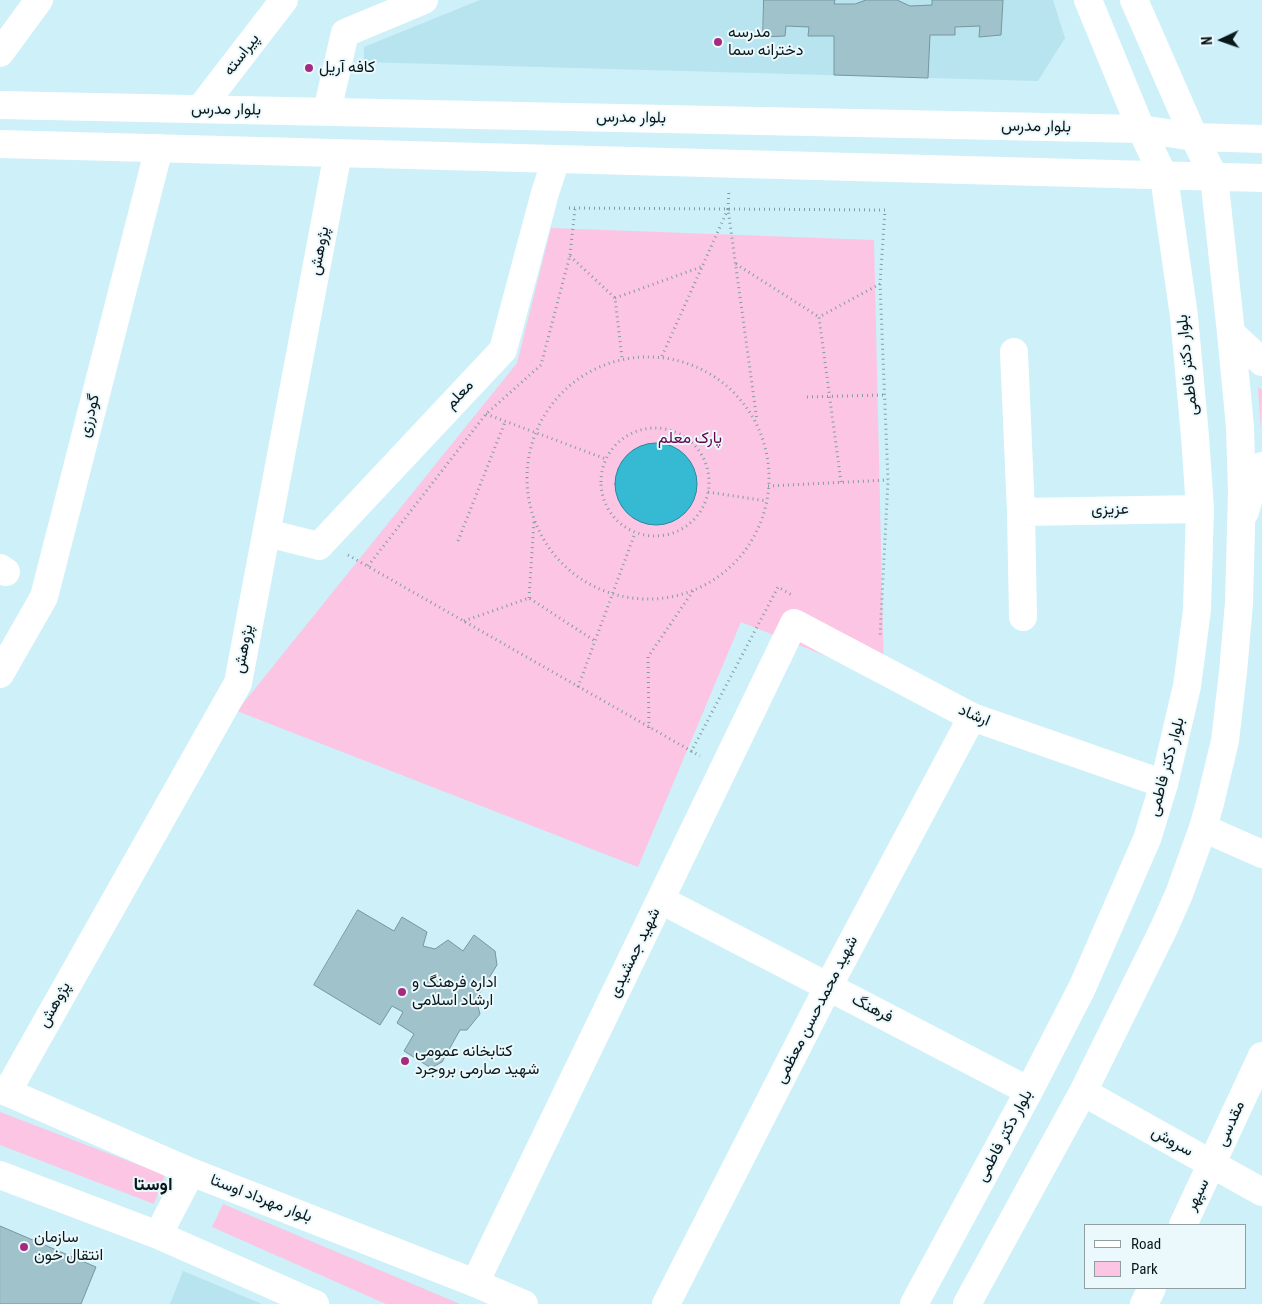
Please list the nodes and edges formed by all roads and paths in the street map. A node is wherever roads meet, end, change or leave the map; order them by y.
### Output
1 (39, 0) edge
2 (284, 0) edge
3 (424, 0) edge
4 (1088, 0) edge
5 (1135, 1) edge
6 (0, 53) edge
7 (0, 105) edge
8 (200, 110) junction
9 (327, 111) junction
10 (1141, 129) junction
11 (1194, 137) junction
12 (1262, 139) edge
13 (0, 144) edge
14 (159, 148) junction
15 (338, 153) junction
16 (556, 159) junction
17 (1164, 176) junction
18 (1214, 177) junction
19 (1262, 178) edge
20 (541, 208) junction
21 (728, 209) junction
22 (570, 255) dead end
23 (736, 264) junction
24 (702, 266) junction
25 (880, 284) junction
26 (615, 298) junction
27 (819, 317) junction
28 (1231, 333) junction
29 (1014, 352) dead end
30 (662, 356) junction
31 (622, 358) junction
32 (1262, 362) edge
33 (885, 395) junction
34 (830, 396) junction
35 (807, 397) dead end
36 (486, 414) dead end
37 (505, 422) junction
38 (757, 422) junction
39 (534, 432) junction
40 (606, 459) junction
41 (1262, 466) edge
42 (888, 480) junction
43 (841, 482) junction
44 (768, 486) junction
45 (708, 492) junction
46 (767, 501) junction
47 (1200, 508) junction
48 (1020, 512) junction
49 (534, 520) junction
50 (1240, 530) junction
51 (635, 533) junction
52 (267, 534) junction
53 (323, 541) junction
54 (458, 541) dead end
55 (694, 591) junction
56 (613, 595) junction
57 (795, 596) dead end
58 (529, 598) junction
59 (1023, 617) dead end
60 (464, 621) junction
61 (794, 623) joint
62 (872, 636) dead end
63 (594, 641) junction
64 (0, 674) edge
65 (578, 687) junction
66 (972, 717) junction
67 (649, 728) junction
68 (691, 752) junction
69 (724, 768) junction
70 (1164, 784) junction
71 (1203, 828) junction
72 (1262, 854) edge
73 (660, 900) junction
74 (828, 987) junction
75 (1262, 1056) edge
76 (3, 1091) edge
77 (1030, 1091) junction
78 (1083, 1092) junction
79 (1212, 1165) junction
80 (191, 1172) junction
81 (0, 1175) edge
82 (1262, 1192) edge
83 (1183, 1224) edge
84 (158, 1235) junction
85 (475, 1283) junction
86 (1152, 1289) edge
87 (315, 1304) edge
88 (524, 1304) edge
89 (666, 1304) edge
90 (914, 1304) edge
91 (967, 1304) edge
92 (1144, 1304) edge

1 - 6 main road
2 - 8 main road, پیراسته
3 - 9 main road
4 - 10 main road
5 - 11 main road
7 - 8 main road, بلوار مدرس
8 - 9 main road, بلوار مدرس
9 - 10 main road, بلوار مدرس
10 - 11 main road, بلوار مدرس
10 - 17 main road, بلوار دکتر فاطمی
11 - 12 main road, بلوار مدرس
11 - 18 main road
13 - 14 main road
14 - 15 main road
14 - 64 main road, گودرزی
15 - 16 main road
15 - 52 main road, پژوهش
16 - 17 main road
16 - 20 main road, معلم
17 - 18 main road
17 - 47 main road, بلوار دکتر فاطمی
18 - 19 main road
18 - 28 main road
20 - 21 path
20 - 53 main road, معلم
21 - 23 path
21 - 24 path
21 - 25 path
22 - 26 path
23 - 27 path
23 - 38 path
24 - 26 path
24 - 30 path
25 - 27 path
25 - 33 path
26 - 31 path
27 - 34 path
28 - 32 main road
28 - 50 main road
29 - 48 main road
30 - 31 path
30 - 38 path
31 - 39 path
33 - 34 path
33 - 42 path
34 - 35 path
34 - 43 path
36 - 37 path
37 - 39 path
37 - 54 path
38 - 44 path
39 - 40 path
39 - 49 path
40 - 45 path
40 - 51 path
41 - 50 main road
42 - 43 path
42 - 62 path
43 - 44 path
44 - 46 path
45 - 46 path
45 - 51 path
46 - 55 path
47 - 48 main road, عزیزی
47 - 70 main road, بلوار دکتر فاطمی
48 - 59 main road
49 - 56 path
49 - 58 path
50 - 71 main road
51 - 56 path
52 - 53 main road
52 - 76 main road, پژوهش
53 - 60 path
55 - 56 path
55 - 67 path
56 - 63 path
57 - 68 path
58 - 60 path
58 - 63 path
60 - 65 path
61 - 66 main road, ارشاد
61 - 69 main road, شهید جمشیدی
63 - 65 path
65 - 67 path
66 - 70 main road, ارشاد
66 - 74 main road, شهید محمدحسن معظمی
67 - 68 path
68 - 69 path
69 - 73 main road, شهید جمشیدی
70 - 77 main road, بلوار دکتر فاطمی
71 - 72 main road
71 - 78 main road
73 - 74 main road, فرهنگ
73 - 85 main road, شهید جمشیدی
74 - 77 main road, فرهنگ
74 - 89 main road, شهید محمدحسن معظمی
75 - 79 main road, مقدسی
76 - 80 main road, بلوار مهرداد اوستا
77 - 90 main road, بلوار دکتر فاطمی
78 - 79 main road, سروش
78 - 91 main road
79 - 82 main road, سروش
79 - 83 main road, سپهر
80 - 84 main road
80 - 85 main road, بلوار مهرداد اوستا
81 - 84 main road
84 - 87 main road
85 - 88 main road, بلوار مهرداد اوستا
86 - 92 main road

